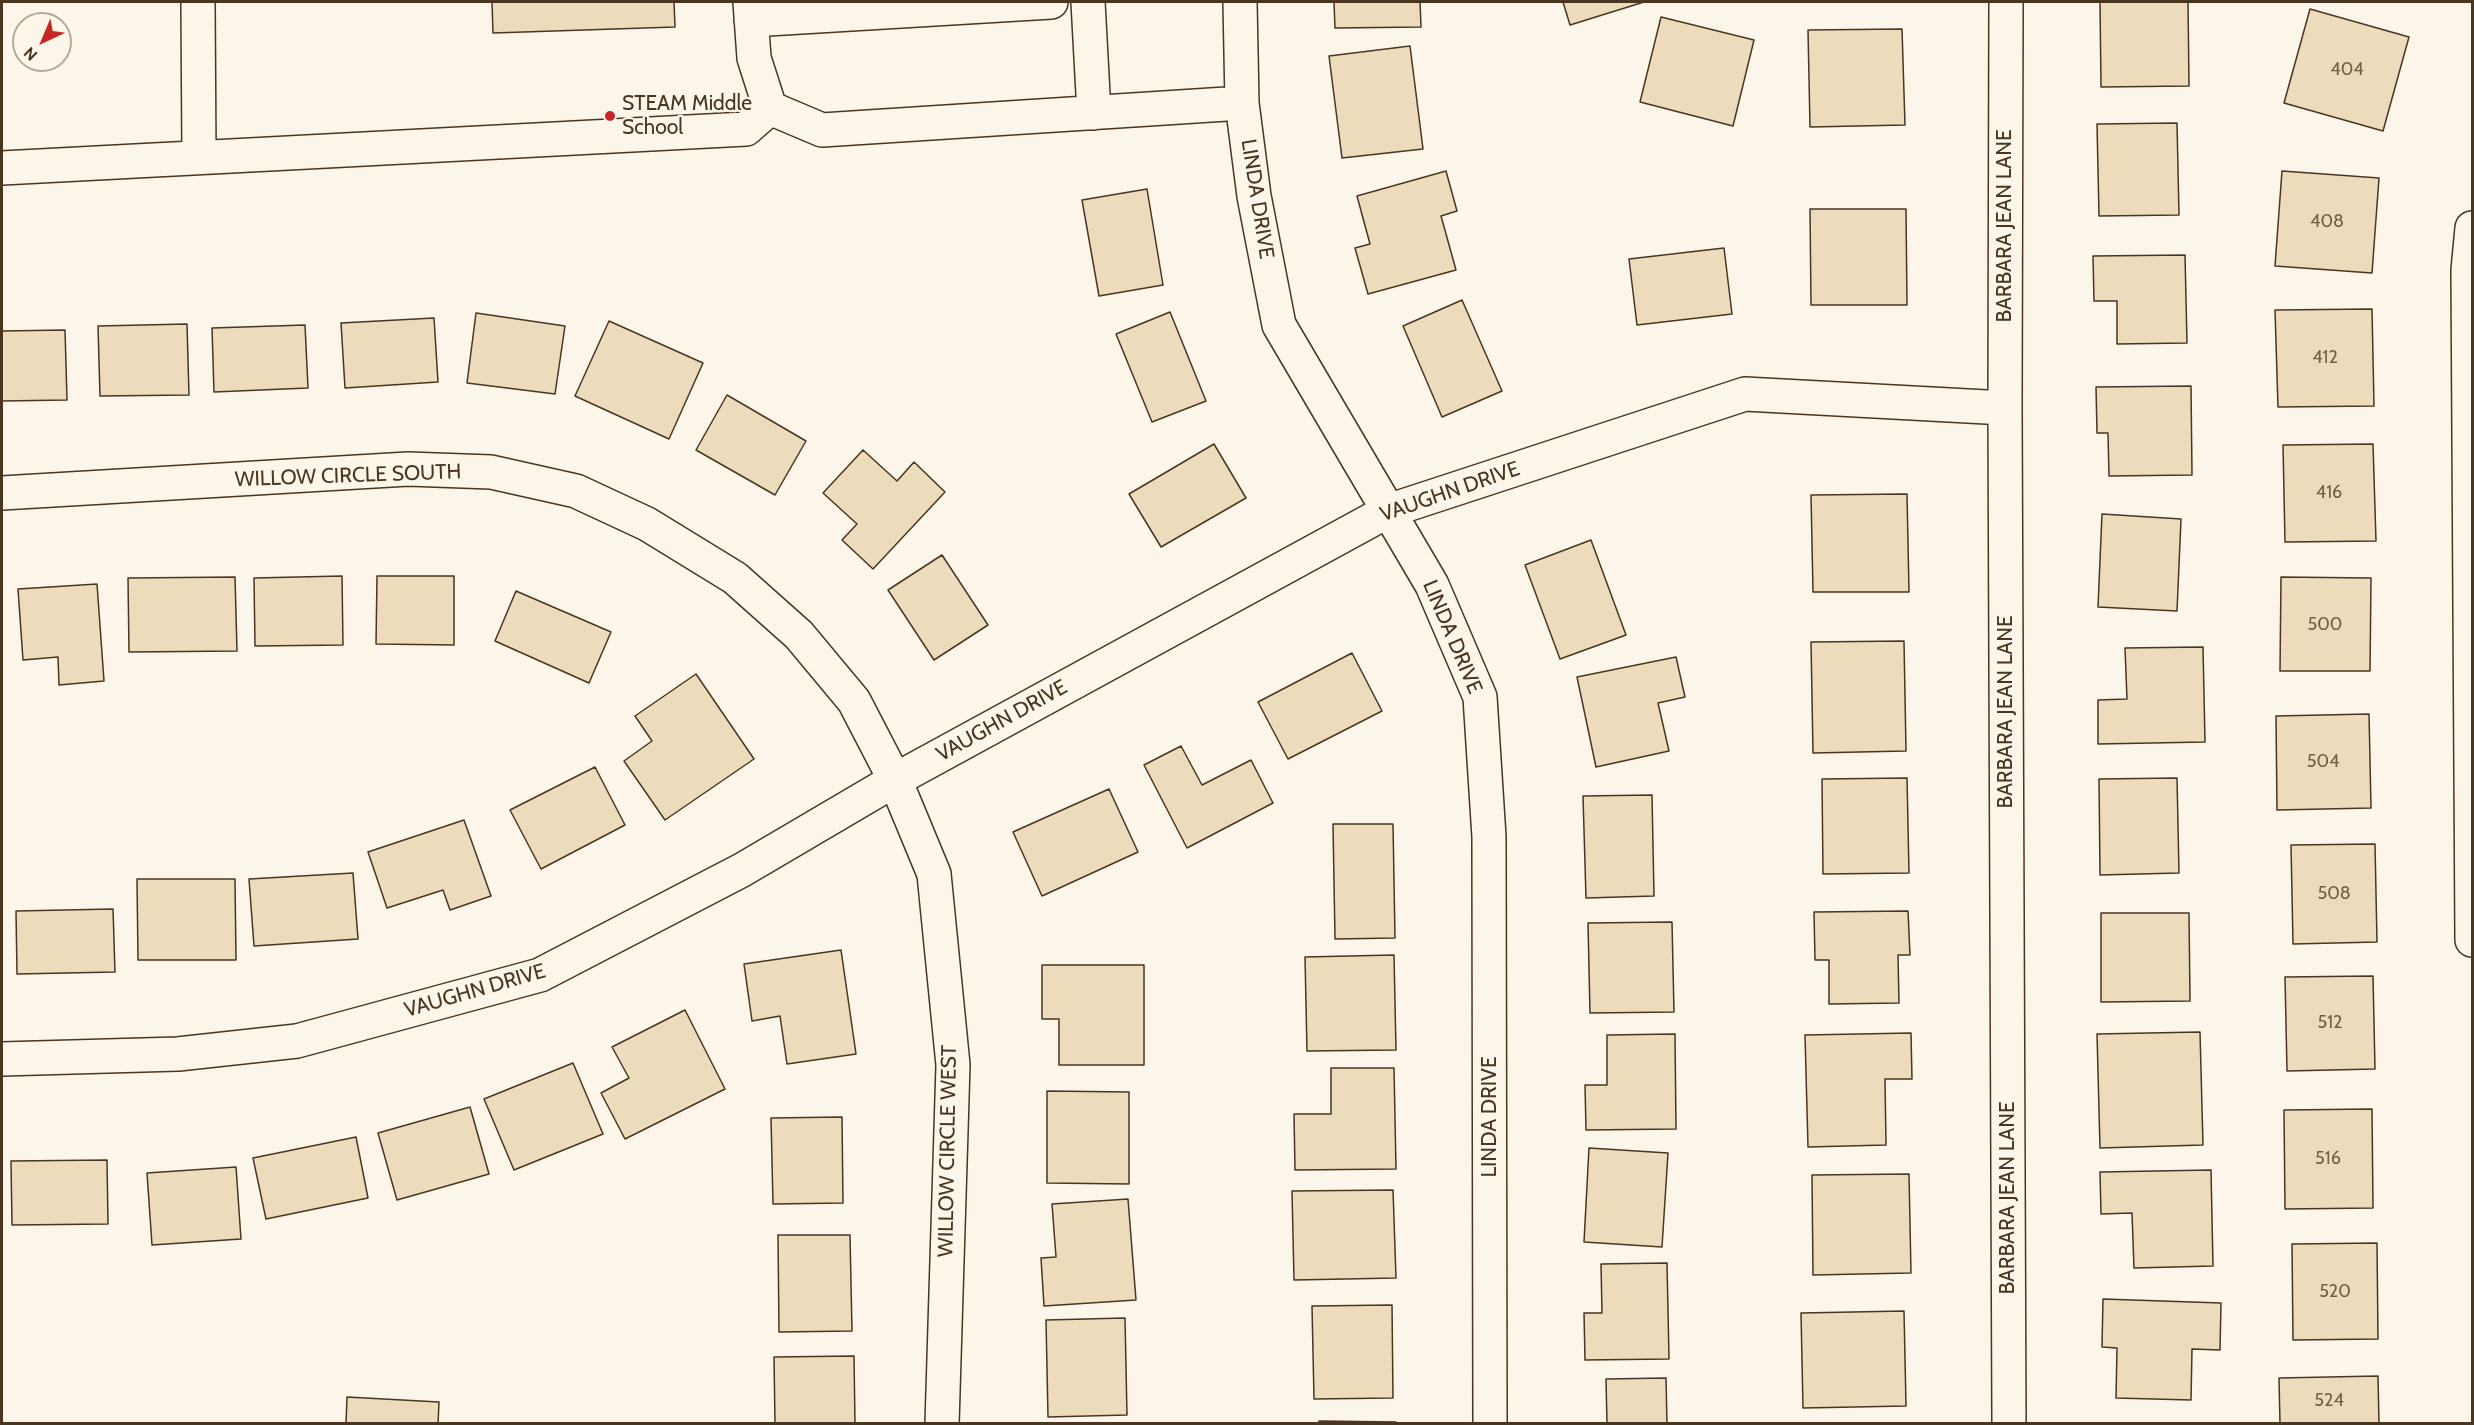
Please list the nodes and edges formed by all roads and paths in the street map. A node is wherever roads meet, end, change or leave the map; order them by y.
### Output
1 (198, 2) edge
2 (1051, 2) edge
3 (1088, 2) edge
4 (1240, 2) edge
5 (2006, 2) edge
6 (750, 11) edge
7 (1242, 103) junction
8 (770, 108) junction
9 (1094, 113) junction
10 (199, 157) junction
11 (2, 168) edge
12 (2472, 228) edge
13 (2005, 408) junction
14 (2, 493) edge
15 (1388, 511) junction
16 (895, 780) junction
17 (2472, 940) edge
18 (2, 1059) edge
19 (942, 1424) edge
20 (1490, 1424) edge
21 (2009, 1424) edge

1 - 10 street
2 - 6 street
3 - 9 street
4 - 7 street, LINDA DRIVE
5 - 13 street, BARBARA JEAN LANE
6 - 8 street
7 - 9 street
7 - 15 street, LINDA DRIVE
8 - 9 street
8 - 10 street
10 - 11 street
12 - 17 street
13 - 15 street, VAUGHN DRIVE
13 - 21 street, BARBARA JEAN LANE
14 - 16 street, WILLOW CIRCLE SOUTH
15 - 16 street, VAUGHN DRIVE
15 - 20 street, LINDA DRIVE
16 - 18 street, VAUGHN DRIVE
16 - 19 street, WILLOW CIRCLE WEST

